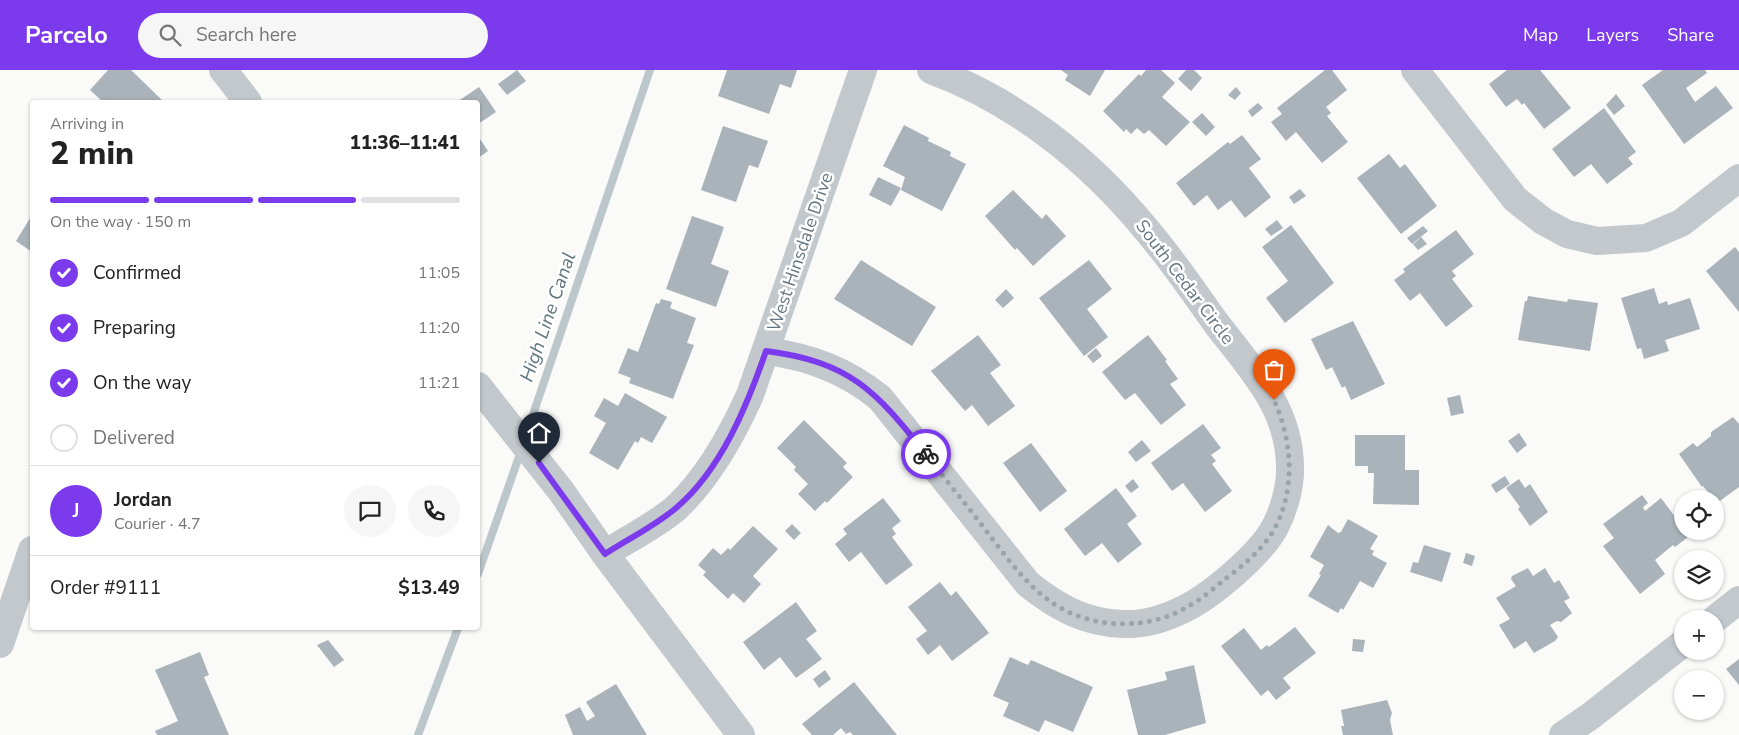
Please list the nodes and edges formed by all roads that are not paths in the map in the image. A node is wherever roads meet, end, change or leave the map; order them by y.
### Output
1 (223, 70) edge
2 (863, 70) edge
3 (931, 70) edge
4 (1415, 70) edge
5 (246, 100) edge
6 (1739, 178) edge
7 (766, 351) junction
8 (480, 388) edge
9 (605, 554) junction
10 (30, 556) edge
11 (1739, 600) edge
12 (1724, 612) edge
13 (0, 644) edge
14 (1674, 650) edge
15 (741, 735) edge
16 (1563, 735) edge

1 - 5 street
2 - 7 street, West Hinsdale Drive
3 - 7 street, South Cedar Circle
4 - 6 street
7 - 9 street, West Hinsdale Drive
8 - 9 street
9 - 15 street
10 - 13 street
11 - 12 street
14 - 16 street

